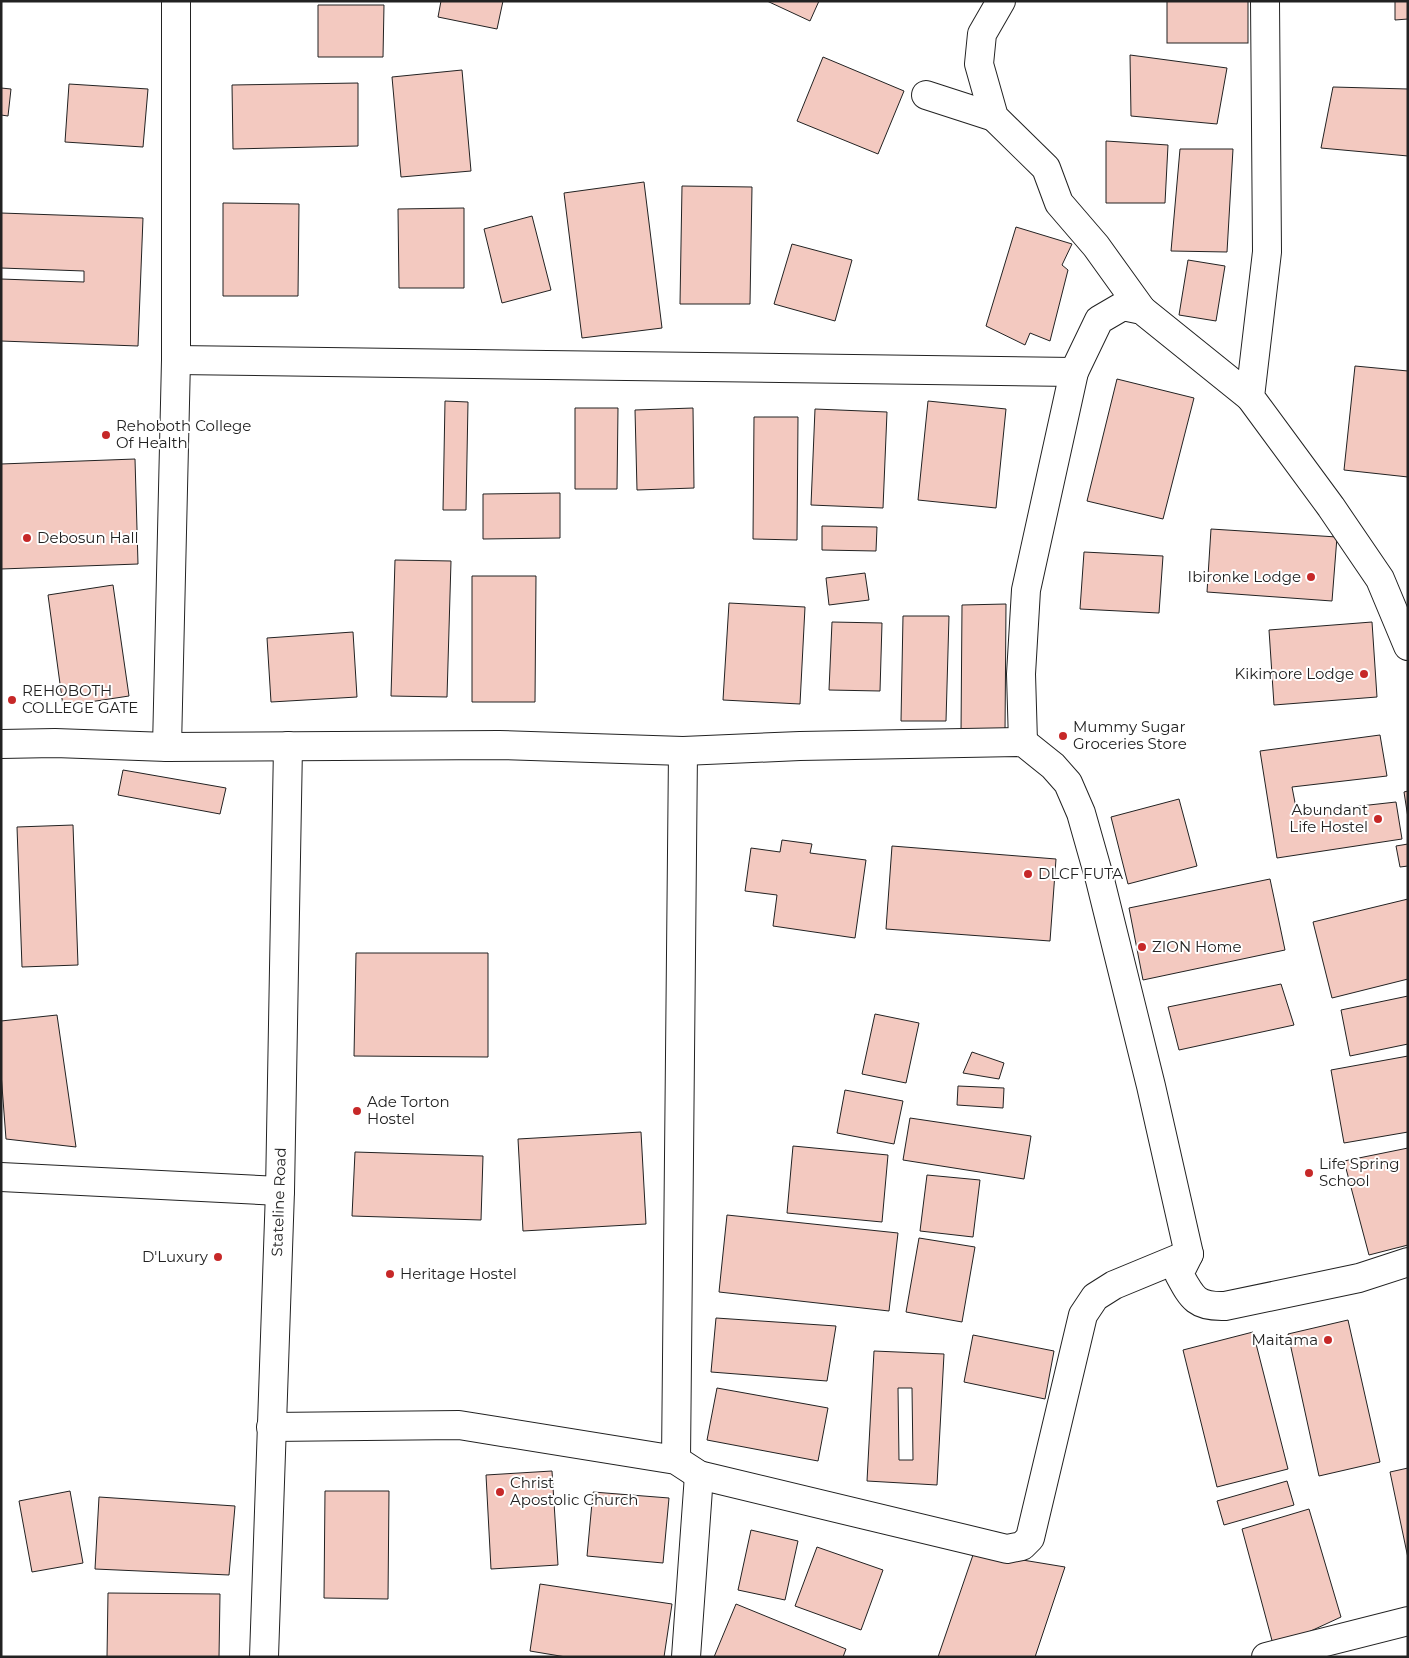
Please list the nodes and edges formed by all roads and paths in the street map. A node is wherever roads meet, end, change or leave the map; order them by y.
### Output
1 (176, 1) edge
2 (1001, 1) edge
3 (1264, 1) edge
4 (926, 95) dead end
5 (994, 117) junction
6 (1142, 310) junction
7 (176, 360) junction
8 (1074, 372) junction
9 (1250, 398) junction
10 (1408, 646) edge
11 (1022, 742) junction
12 (1, 744) edge
13 (288, 746) junction
14 (167, 747) junction
15 (683, 751) junction
16 (1, 1176) edge
17 (280, 1191) junction
18 (1189, 1254) junction
19 (1408, 1262) edge
20 (271, 1427) junction
21 (676, 1460) junction
22 (699, 1475) junction
23 (1408, 1621) edge
24 (264, 1657) edge
25 (686, 1657) edge
26 (1266, 1657) edge

1 - 7 street
2 - 5 street
3 - 9 street
4 - 5 street
5 - 6 street
6 - 8 street
6 - 9 street
7 - 8 street
7 - 14 street
8 - 11 street
9 - 10 street
11 - 15 street
11 - 18 street
12 - 14 street
13 - 14 street
13 - 15 street
13 - 17 street, Stateline Road
15 - 21 street
16 - 17 street
17 - 20 street, Stateline Road
18 - 19 street
18 - 22 street
20 - 21 street
20 - 24 street, Stateline Road
21 - 22 street
22 - 25 street
23 - 26 street

